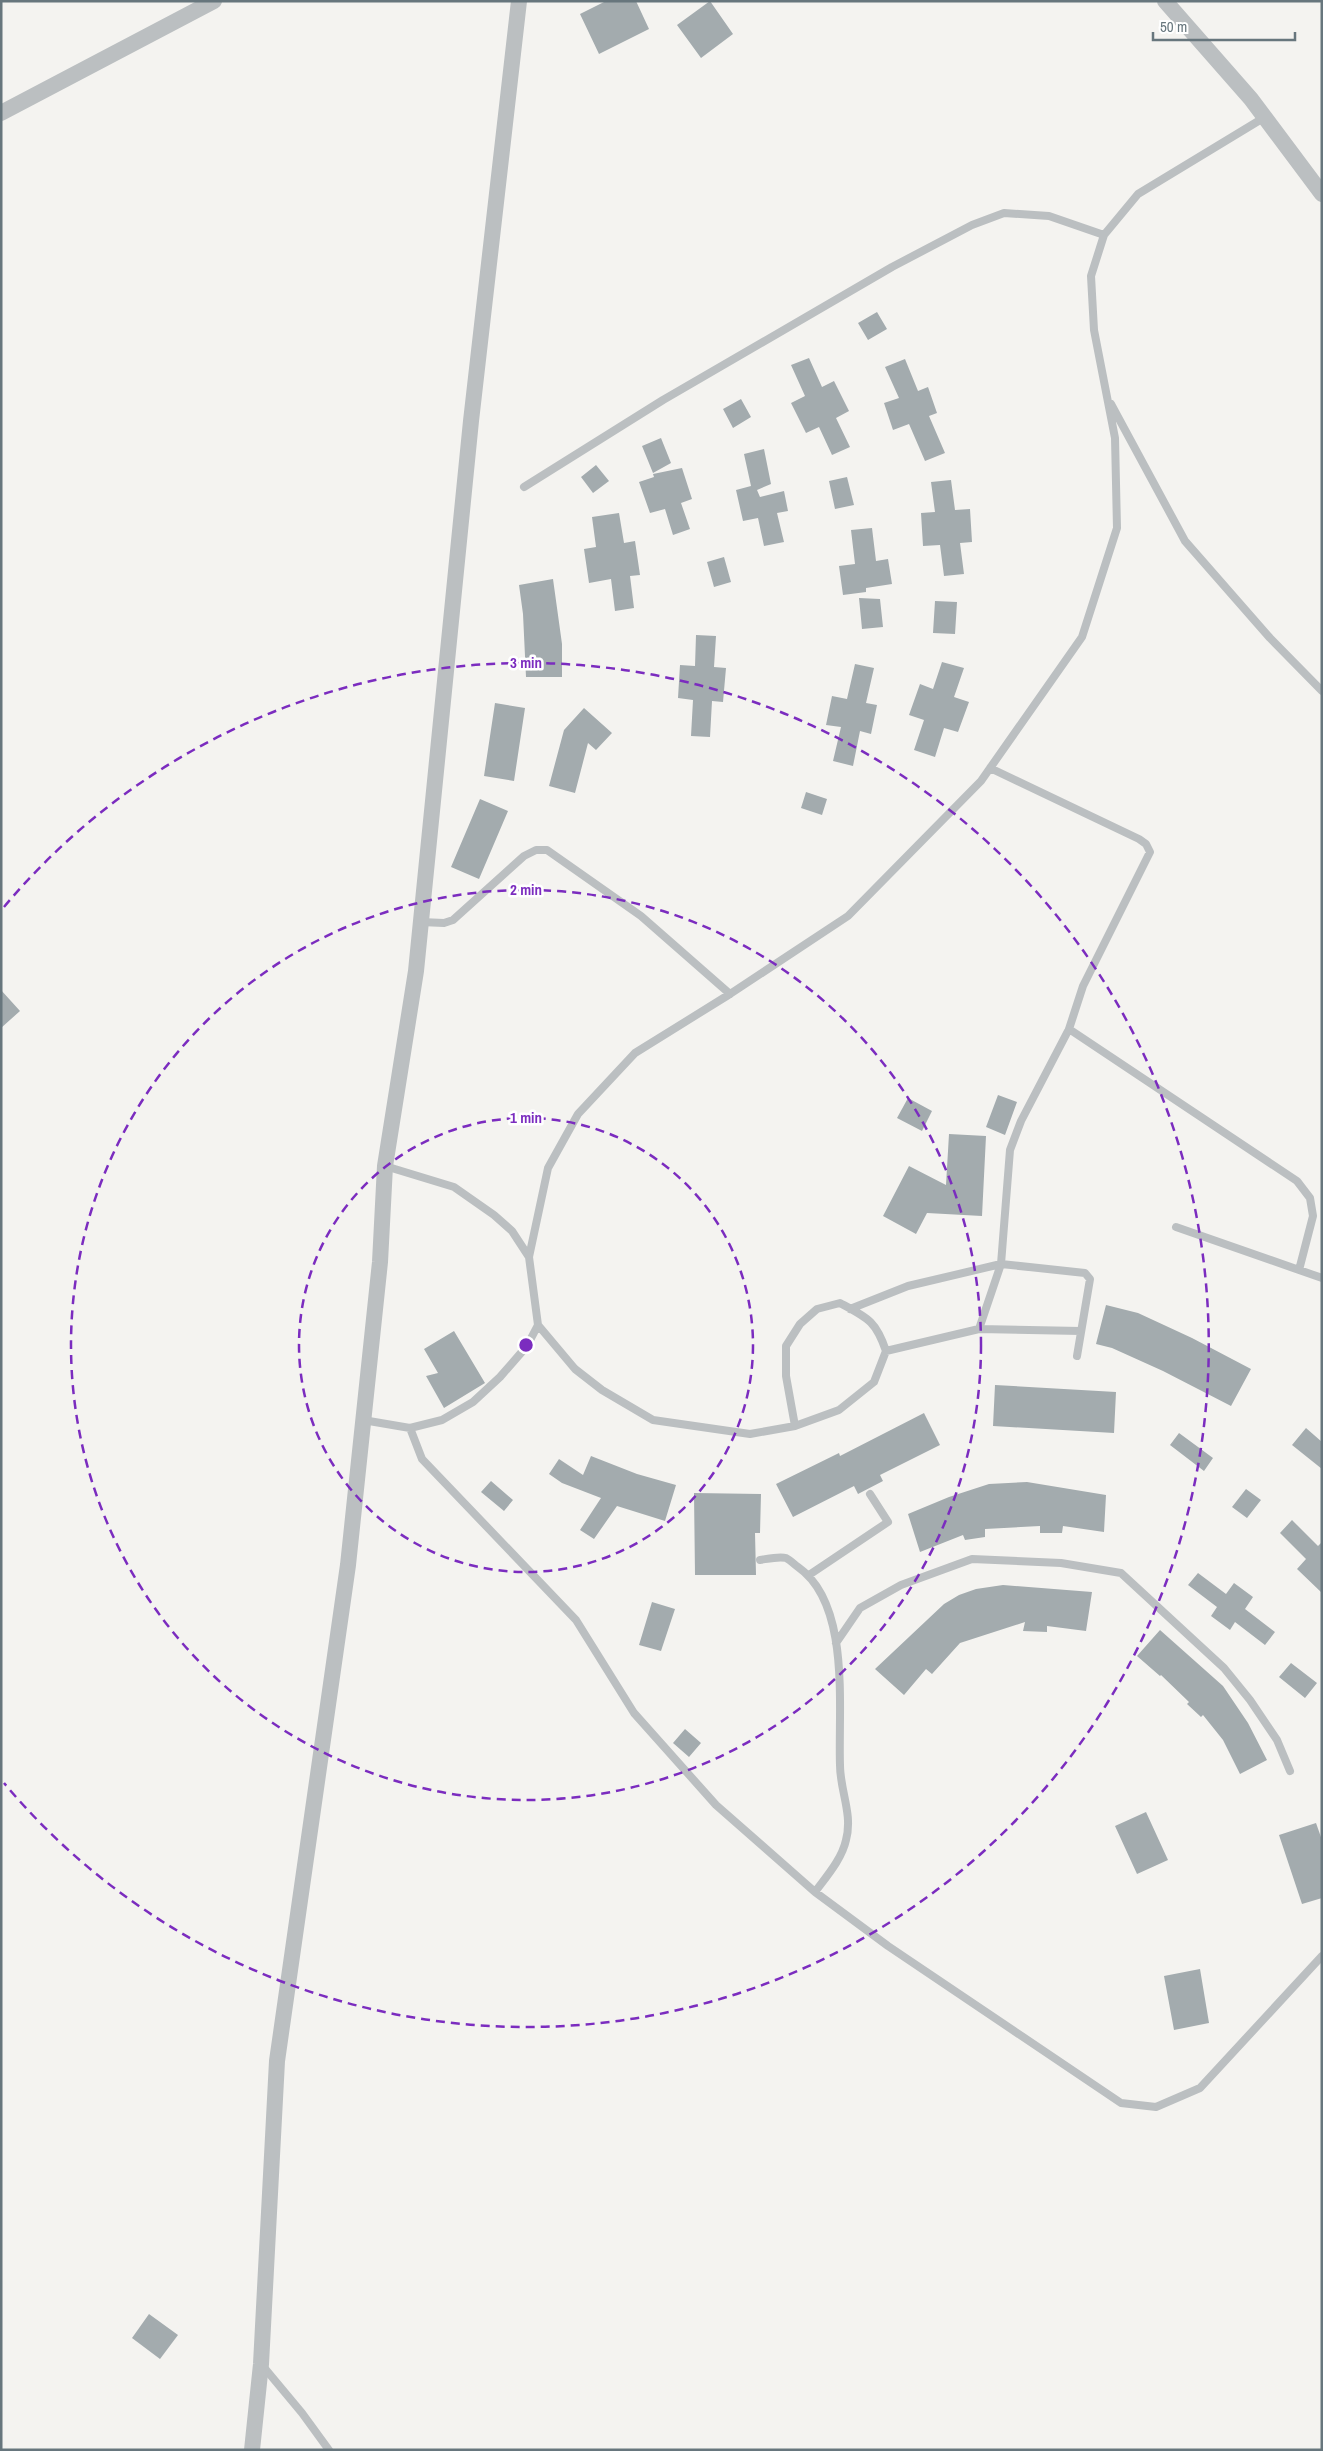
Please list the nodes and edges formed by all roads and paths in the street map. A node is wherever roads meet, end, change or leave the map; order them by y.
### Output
1 (214, 1) edge
2 (519, 1) edge
3 (1165, 1) edge
4 (1, 113) edge
5 (1265, 117) junction
6 (1322, 194) edge
7 (1104, 235) junction
8 (1107, 398) junction
9 (524, 487) dead end
10 (1322, 691) edge
11 (990, 768) junction
12 (421, 922) junction
13 (730, 994) junction
14 (1069, 1029) junction
15 (385, 1166) junction
16 (1176, 1227) dead end
17 (529, 1257) junction
18 (1001, 1264) junction
19 (1299, 1270) junction
20 (1322, 1278) edge
21 (850, 1308) junction
22 (538, 1325) junction
23 (979, 1329) junction
24 (1081, 1331) junction
25 (886, 1351) junction
26 (1077, 1356) dead end
27 (363, 1420) junction
28 (795, 1426) junction
29 (410, 1428) junction
30 (870, 1494) dead end
31 (760, 1560) dead end
32 (809, 1575) junction
33 (836, 1643) junction
34 (1290, 1771) dead end
35 (815, 1892) junction
36 (1322, 1956) edge
37 (260, 2364) junction
38 (252, 2450) edge
39 (329, 2450) edge

1 - 4 street
2 - 12 street
3 - 5 street
5 - 6 street
5 - 7 lane
7 - 8 lane
7 - 9 lane
8 - 10 lane
8 - 11 lane
11 - 13 lane
11 - 14 lane
12 - 13 lane
12 - 15 street
13 - 17 lane
14 - 18 lane
14 - 19 lane
15 - 17 lane
15 - 27 street
16 - 19 lane
17 - 22 lane
18 - 21 lane
18 - 23 lane
18 - 24 lane
19 - 20 lane
21 - 25 lane
21 - 28 lane
22 - 28 lane
22 - 29 lane
23 - 24 lane
23 - 25 lane
24 - 26 lane
25 - 28 lane
27 - 29 lane
27 - 37 street
29 - 35 lane
30 - 32 lane
31 - 32 lane
32 - 33 lane
33 - 34 lane
33 - 35 lane
35 - 36 lane
37 - 38 street
37 - 39 lane

